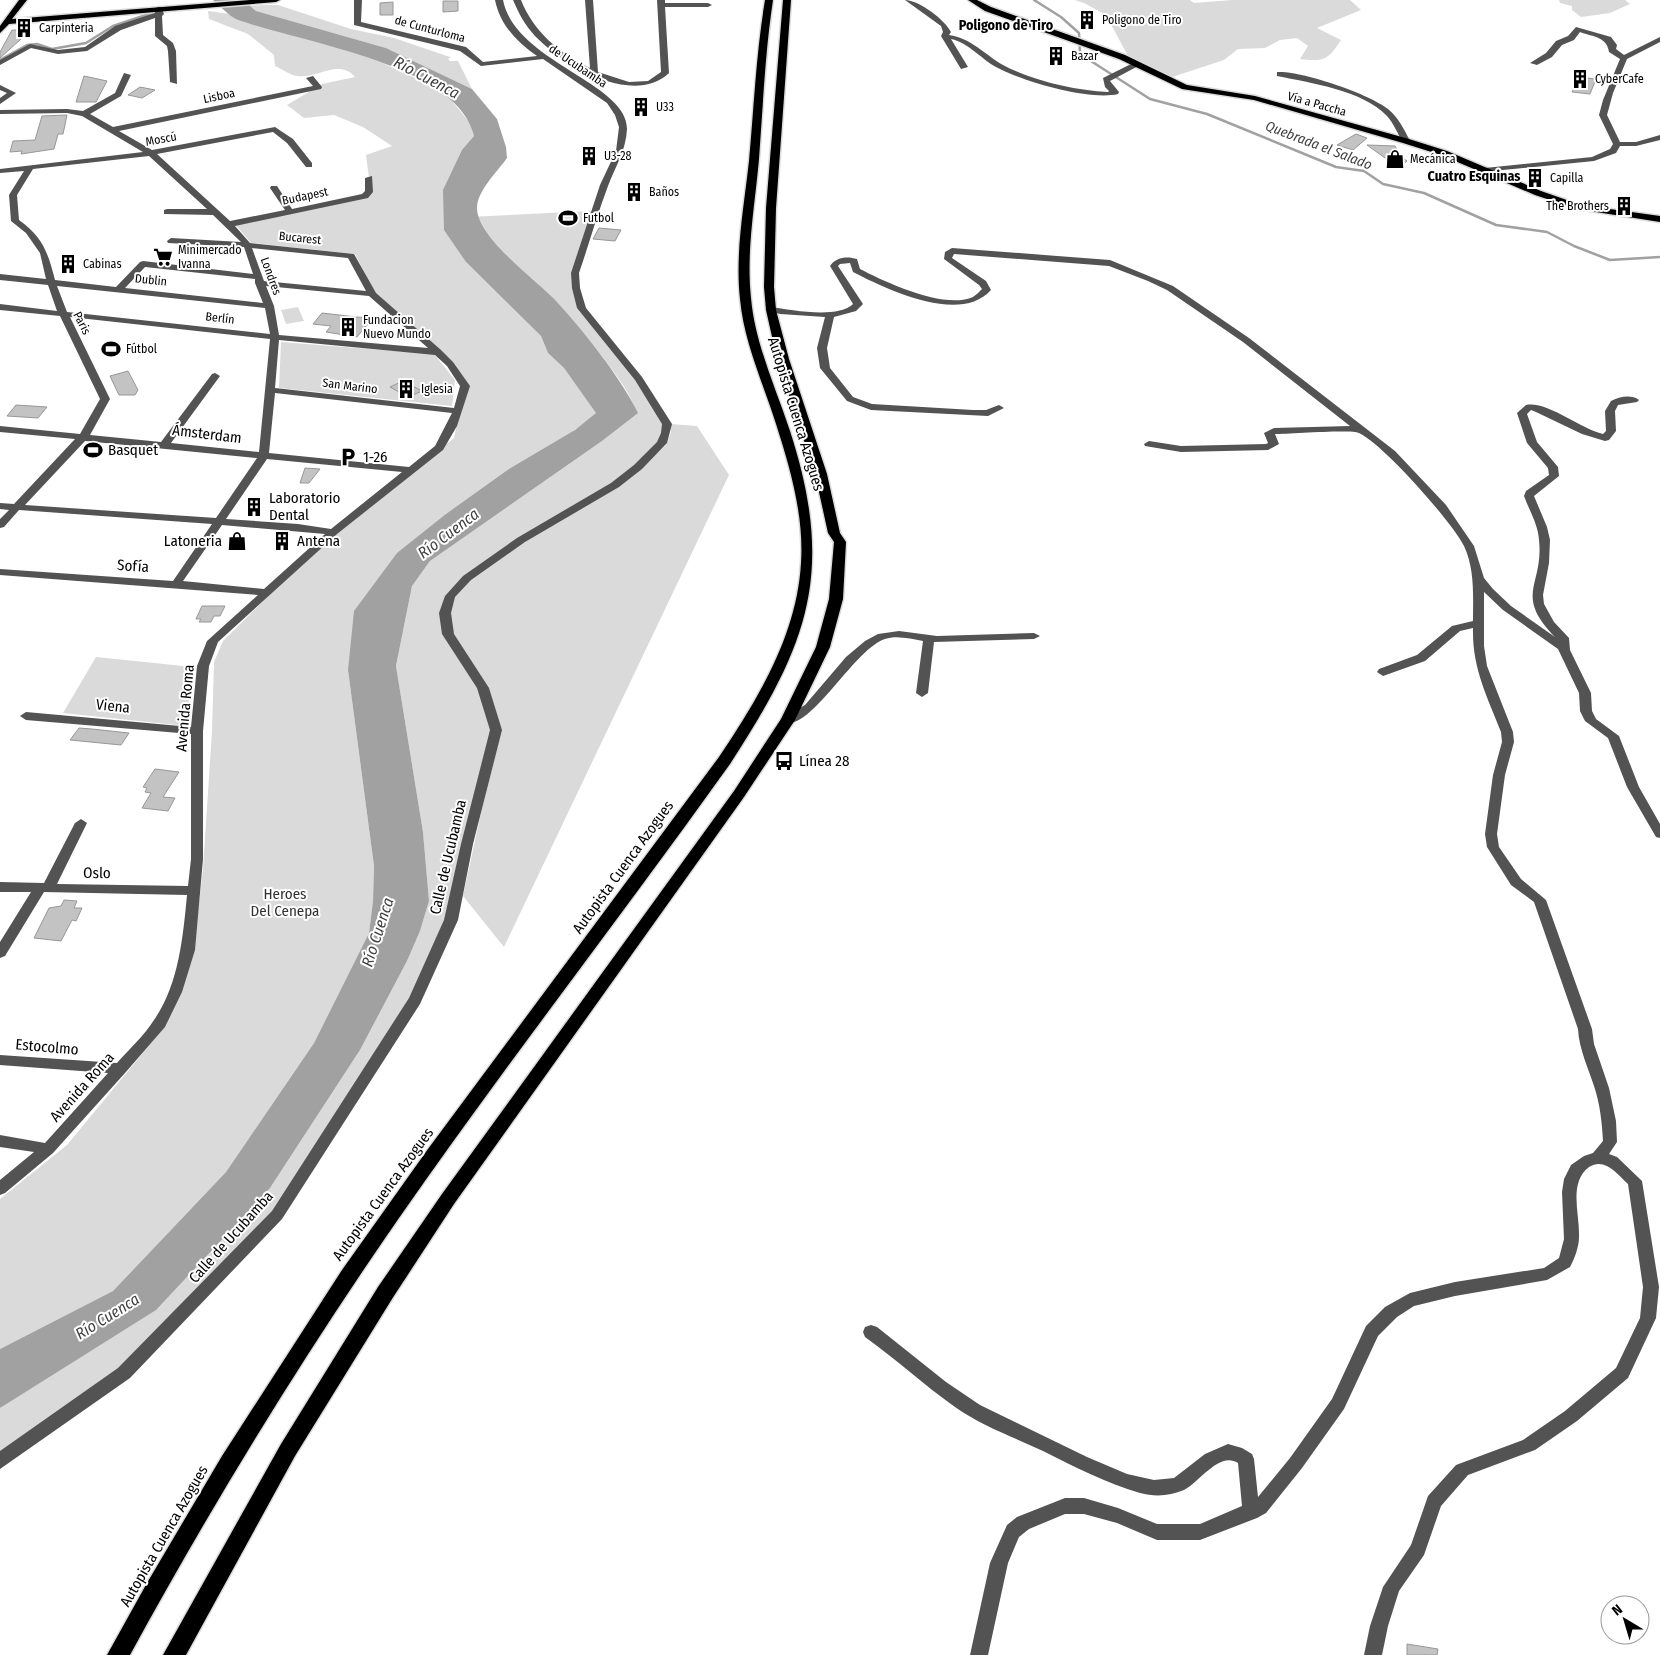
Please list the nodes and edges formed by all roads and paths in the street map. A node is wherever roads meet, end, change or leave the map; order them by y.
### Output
1 (23, 0) edge
2 (163, 0) edge
3 (267, 0) edge
4 (276, 0) edge
5 (358, 0) edge
6 (499, 0) edge
7 (517, 0) edge
8 (589, 0) edge
9 (769, 0) edge
10 (787, 0) edge
11 (910, 0) edge
12 (972, 0) edge
13 (661, 3) edge
14 (712, 4) edge
15 (160, 11) junction
16 (6, 22) junction
17 (0, 31) edge
18 (945, 36) junction
19 (1660, 39) edge
20 (544, 57) junction
21 (1624, 58) junction
22 (0, 63) edge
23 (1534, 63) dead end
24 (1138, 64) junction
25 (964, 67) dead end
26 (594, 73) junction
27 (1280, 74) dead end
28 (127, 75) dead end
29 (310, 78) dead end
30 (174, 82) dead end
31 (0, 87) edge
32 (0, 102) edge
33 (0, 112) edge
34 (84, 114) junction
35 (112, 130) junction
36 (1660, 137) edge
37 (1406, 141) junction
38 (1617, 144) junction
39 (151, 153) junction
40 (310, 165) dead end
41 (30, 168) junction
42 (1485, 170) junction
43 (0, 171) edge
44 (369, 178) dead end
45 (274, 188) dead end
46 (167, 212) dead end
47 (217, 212) junction
48 (290, 212) junction
49 (1660, 219) edge
50 (230, 224) junction
51 (171, 241) dead end
52 (247, 245) junction
53 (351, 256) joint
54 (575, 273) joint
55 (0, 277) edge
56 (258, 280) junction
57 (51, 282) junction
58 (119, 289) junction
59 (372, 294) junction
60 (269, 306) junction
61 (0, 308) edge
62 (771, 310) junction
63 (63, 313) junction
64 (830, 314) junction
65 (275, 337) junction
66 (438, 352) junction
67 (215, 376) dead end
68 (270, 390) junction
69 (1634, 400) dead end
70 (999, 408) dead end
71 (458, 411) junction
72 (0, 429) edge
73 (1359, 430) junction
74 (84, 436) junction
75 (165, 444) junction
76 (1149, 444) dead end
77 (263, 457) junction
78 (410, 470) junction
79 (0, 506) edge
80 (17, 508) junction
81 (218, 523) junction
82 (0, 525) edge
83 (333, 532) junction
84 (0, 572) edge
85 (1479, 579) junction
86 (176, 584) junction
87 (265, 592) junction
88 (1479, 623) junction
89 (1034, 636) dead end
90 (929, 638) junction
91 (1564, 650) junction
92 (1383, 672) dead end
93 (922, 693) dead end
94 (26, 716) dead end
95 (788, 720) junction
96 (197, 731) junction
97 (81, 823) dead end
98 (1660, 834) edge
99 (0, 887) edge
100 (44, 889) junction
101 (194, 891) junction
102 (0, 953) edge
103 (0, 1060) edge
104 (120, 1069) junction
105 (0, 1141) edge
106 (48, 1149) junction
107 (1598, 1157) junction
108 (0, 1188) edge
109 (871, 1332) dead end
110 (0, 1461) edge
111 (1251, 1512) junction
112 (118, 1655) edge
113 (174, 1655) edge
114 (980, 1655) edge
115 (1373, 1655) edge

1 - 16 main road
2 - 15 street
3 - 4 main road
3 - 15 main road
5 - 20 street, de Cunturloma
6 - 20 street, de Ucubamba
7 - 26 street
8 - 26 street
9 - 112 highway, Autopista Cuenca Azogues
10 - 62 highway, Autopista Cuenca Azogues
11 - 18 street
12 - 24 main road, Vía a Paccha
13 - 14 street
13 - 26 street
15 - 16 main road
15 - 22 street
15 - 30 street
16 - 17 main road
18 - 24 street
18 - 25 street
19 - 21 street
20 - 54 street, de Ucubamba
21 - 23 street
21 - 38 street
24 - 37 main road, Vía a Paccha
27 - 37 street
28 - 34 street
29 - 35 street, Lisboa
31 - 32 street
33 - 34 street, Londres
34 - 35 street, Londres
35 - 39 street, Londres
36 - 38 street
37 - 42 main road, Vía a Paccha
38 - 42 street
39 - 40 street, Moscú
39 - 41 street, Moscú
39 - 47 street, Londres
41 - 43 street, Moscú
41 - 57 street, Paris
42 - 49 main road, Vía a Paccha
44 - 48 street, Budapest
45 - 48 street
46 - 47 street
47 - 50 street, Londres
48 - 50 street, Budapest
50 - 52 street, Londres
51 - 52 street, Bucarest
52 - 53 street, Bucarest
52 - 56 street, Londres
53 - 59 street, Avenida Roma
54 - 110 street, Calle de Ucubamba
55 - 57 street, Dublin
56 - 58 street
56 - 59 street
56 - 60 street, Londres
57 - 58 street, Dublin
57 - 63 street, Paris
58 - 60 street, Dublin
59 - 66 street, Avenida Roma
60 - 65 street, Londres
61 - 63 street, Berlín
62 - 64 street
62 - 95 highway, Autopista Cuenca Azogues
63 - 65 street, Berlín
63 - 74 street, Paris
64 - 70 street
64 - 73 street
65 - 66 street, Berlín
65 - 68 street, Londres
66 - 71 street, Avenida Roma
67 - 75 street
68 - 71 street, San Marino
68 - 77 street, Londres
69 - 91 street
71 - 78 street, Avenida Roma
72 - 74 street, Ámsterdam
73 - 76 street
73 - 85 street
74 - 75 street, Ámsterdam
74 - 80 street, Paris
75 - 77 street, Ámsterdam
77 - 78 street, Ámsterdam
77 - 81 street, Londres
78 - 83 street, Avenida Roma
79 - 80 street
80 - 81 street
80 - 82 street, Paris
81 - 83 street
81 - 86 street, Londres
83 - 87 street, Avenida Roma
84 - 86 street, Sofía
85 - 88 street
85 - 91 street
86 - 87 street, Sofía
87 - 96 street, Avenida Roma
88 - 92 street
88 - 107 street
89 - 90 street
90 - 93 street
90 - 95 street
91 - 98 street
94 - 96 street, Viena
95 - 113 highway, Autopista Cuenca Azogues
96 - 101 street, Avenida Roma
97 - 100 street
99 - 100 street, Oslo
100 - 101 street, Oslo
100 - 102 street
101 - 104 street, Avenida Roma
103 - 104 street, Estocolmo
104 - 106 street, Avenida Roma
105 - 106 street
106 - 108 street, Avenida Roma
107 - 111 street
107 - 115 street
109 - 111 street
111 - 114 street

